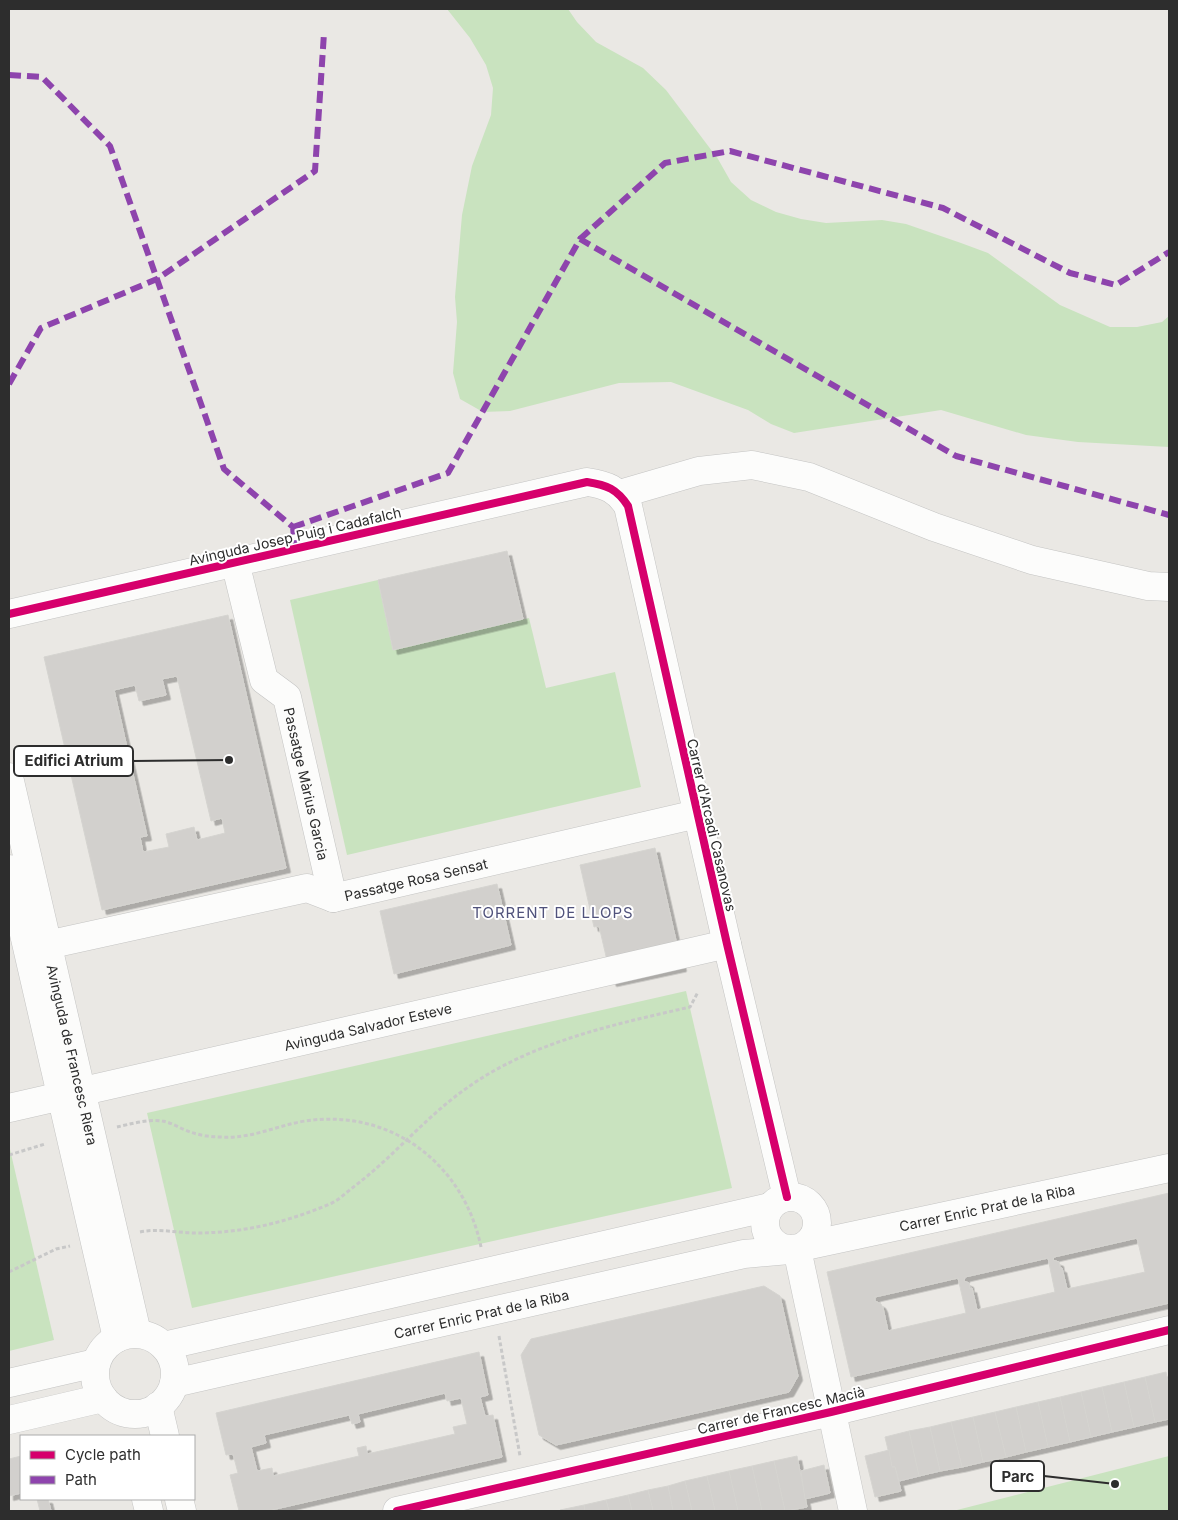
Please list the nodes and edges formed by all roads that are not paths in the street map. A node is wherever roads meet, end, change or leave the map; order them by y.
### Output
1 (620, 494) junction
2 (235, 562) junction
3 (1169, 587) edge
4 (9, 614) edge
5 (9, 777) edge
6 (697, 814) junction
7 (9, 869) edge
8 (333, 898) junction
9 (727, 944) junction
10 (48, 945) junction
11 (20, 970) edge
12 (71, 1094) junction
13 (9, 1108) edge
14 (1169, 1168) edge
15 (778, 1202) junction
16 (797, 1248) junction
17 (1169, 1330) edge
18 (127, 1336) junction
19 (164, 1346) junction
20 (96, 1363) junction
21 (9, 1382) edge
22 (174, 1383) junction
23 (158, 1406) junction
24 (831, 1412) junction
25 (119, 1416) edge
26 (9, 1420) edge
27 (165, 1435) edge
28 (397, 1511) edge
29 (853, 1511) edge

1 - 2 street, Avinguda Josep Puig i Cadafalch
1 - 3 street
1 - 6 street, Carrer d'Arcadi Casanovas
2 - 4 street, Avinguda Josep Puig i Cadafalch
2 - 8 street, Passatge Màrius Garcia
5 - 10 street, Avinguda de Francesc Riera
6 - 8 street, Passatge Rosa Sensat
6 - 9 street, Carrer d'Arcadi Casanovas
7 - 11 street, Avinguda de Francesc Riera
8 - 10 street, Passatge Rosa Sensat
9 - 12 street, Avinguda Salvador Esteve
9 - 15 street, Carrer d'Arcadi Casanovas
10 - 12 street, Avinguda de Francesc Riera
11 - 12 street, Avinguda de Francesc Riera
12 - 13 street, Avinguda Salvador Esteve
12 - 18 street, Avinguda de Francesc Riera
14 - 16 street, Carrer Enric Prat de la Riba
15 - 16 street
15 - 16 street
15 - 19 street
16 - 22 street, Carrer Enric Prat de la Riba
16 - 24 street
17 - 24 street, Carrer de Francesc Macià
18 - 19 street
18 - 20 street
19 - 22 street
20 - 21 street
20 - 25 street
22 - 23 street
23 - 25 street
23 - 27 street
24 - 28 street, Carrer de Francesc Macià
24 - 29 street
25 - 26 street

